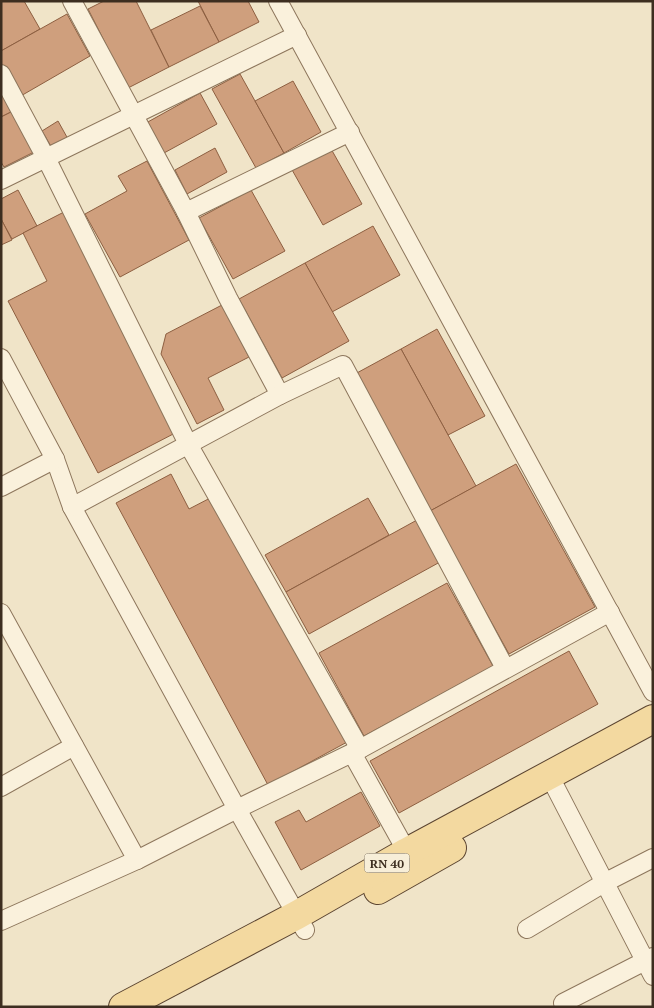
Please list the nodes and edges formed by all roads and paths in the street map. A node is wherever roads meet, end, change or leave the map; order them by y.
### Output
1 (72, 1) edge
2 (278, 1) edge
3 (297, 35) junction
4 (1, 74) edge
5 (134, 115) junction
6 (350, 132) junction
7 (46, 158) junction
8 (1, 180) edge
9 (186, 212) junction
10 (1, 358) edge
11 (280, 395) junction
12 (188, 444) junction
13 (55, 459) junction
14 (1, 487) edge
15 (72, 507) junction
16 (1, 612) edge
17 (610, 612) junction
18 (505, 668) junction
19 (653, 692) edge
20 (653, 719) edge
21 (653, 738) edge
22 (74, 746) junction
23 (356, 751) junction
24 (552, 783) junction
25 (1, 787) edge
26 (237, 809) junction
27 (407, 852) junction
28 (653, 858) edge
29 (137, 860) junction
30 (604, 883) junction
31 (1, 921) edge
32 (301, 922) junction
33 (527, 929) dead end
34 (650, 965) edge
35 (123, 1007) edge
36 (164, 1007) edge
37 (565, 1007) edge

1 - 5 street
2 - 3 street
3 - 5 street
3 - 6 street
4 - 7 street
5 - 7 street
5 - 9 street
6 - 9 street
6 - 17 street
7 - 8 street
7 - 12 street
9 - 11 street
10 - 13 street
11 - 12 street
11 - 18 street
12 - 15 street
12 - 23 street
13 - 14 street
13 - 15 street
15 - 26 street
16 - 22 street
17 - 18 street
17 - 19 street
18 - 23 street
20 - 24 main road, RN 40
21 - 24 main road, RN 40
22 - 25 street
22 - 29 street
23 - 26 street
23 - 27 street
24 - 27 main road, RN 40
24 - 30 street
24 - 32 main road, RN 40
26 - 29 street
26 - 32 street
27 - 32 main road, RN 40
28 - 30 street
29 - 31 street
30 - 33 street
30 - 34 street
32 - 35 main road, RN 40
32 - 36 main road, RN 40
34 - 37 street

